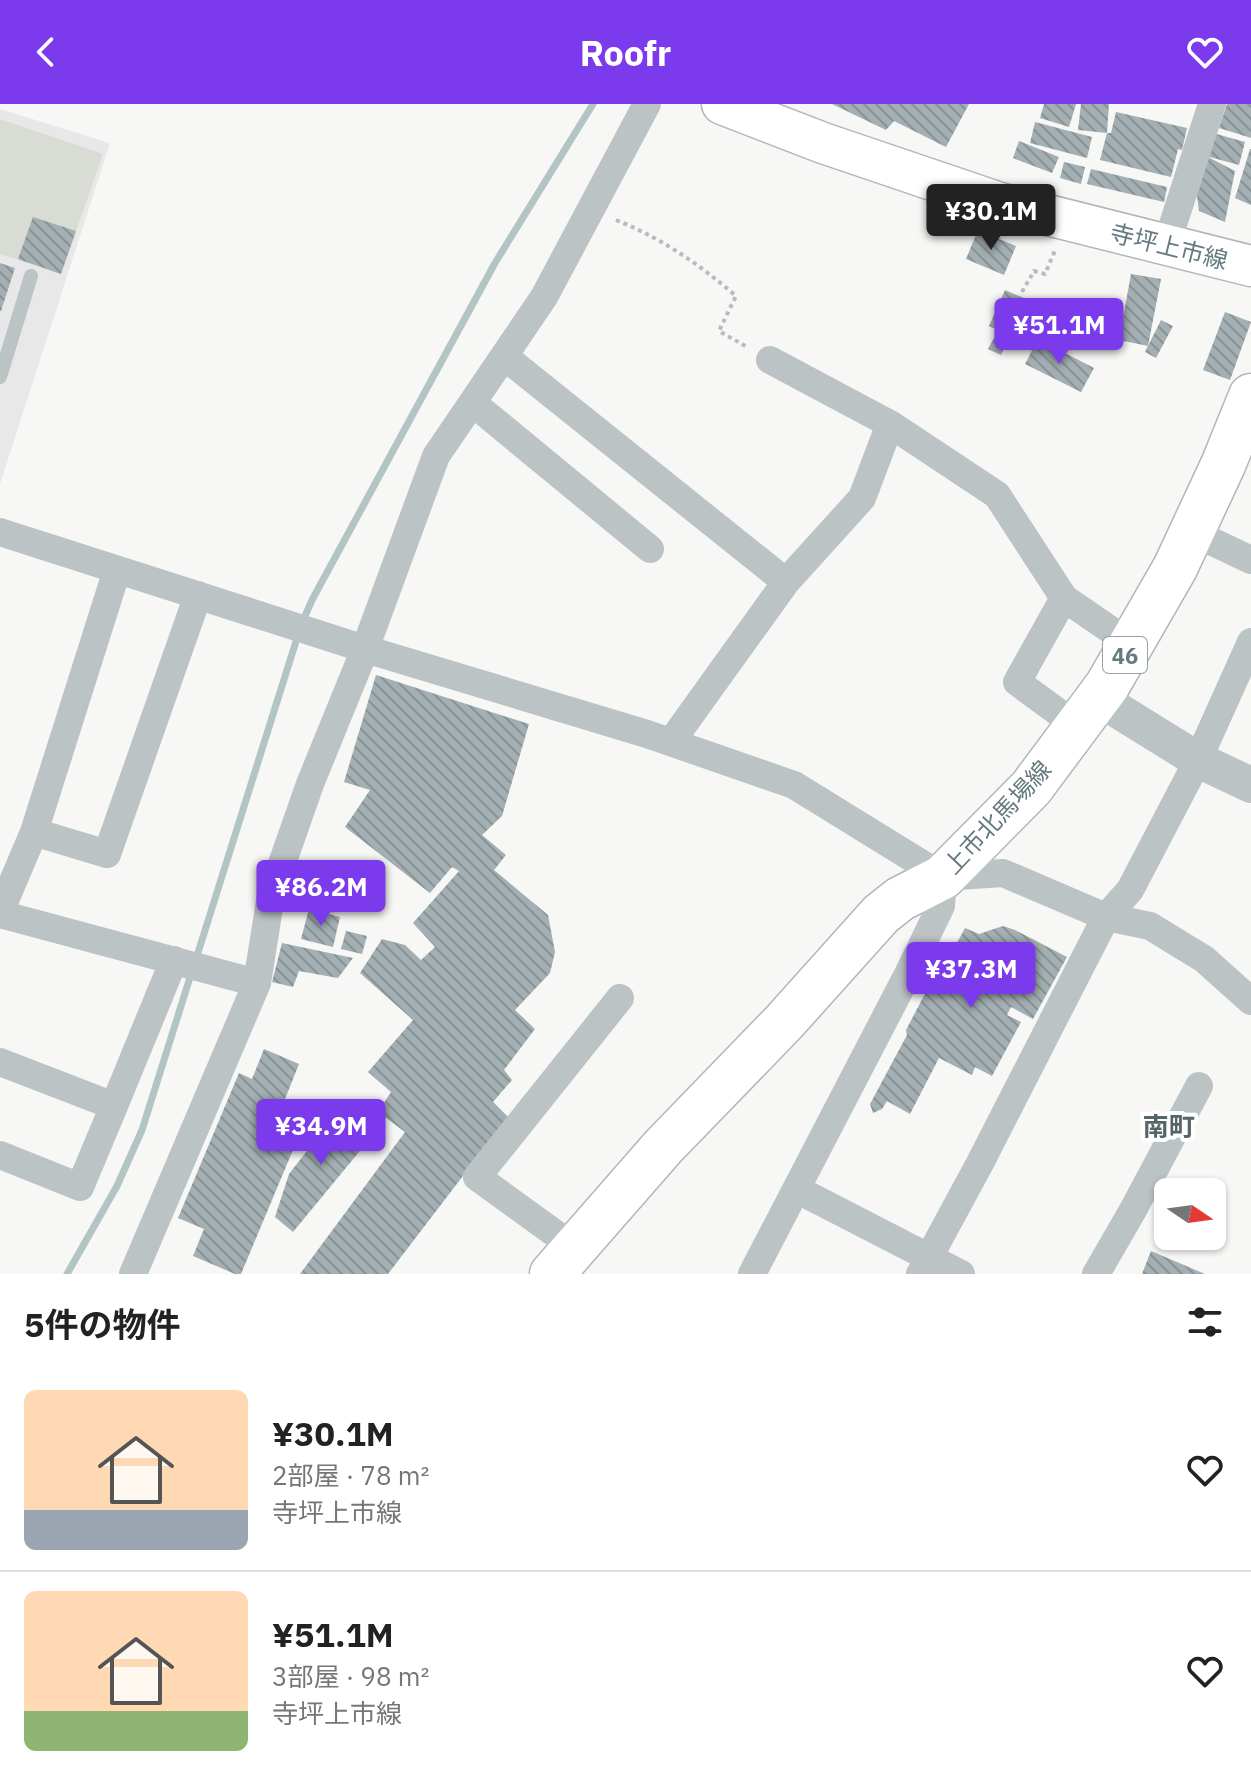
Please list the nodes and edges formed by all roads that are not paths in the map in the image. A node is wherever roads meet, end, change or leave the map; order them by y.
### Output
1 (647, 104) edge
2 (722, 104) edge
3 (1212, 104) edge
4 (1166, 246) junction
5 (1251, 266) edge
6 (31, 276) dead end
7 (505, 357) junction
8 (770, 360) road end
9 (0, 377) edge
10 (1251, 396) edge
11 (474, 404) junction
12 (890, 424) junction
13 (0, 532) edge
14 (1192, 532) junction
15 (650, 549) dead end
16 (1251, 560) edge
17 (117, 570) junction
18 (786, 582) junction
19 (198, 595) junction
20 (1064, 598) junction
21 (1251, 642) edge
22 (1131, 644) junction
23 (365, 649) junction
24 (1088, 712) junction
25 (671, 742) junction
26 (1198, 760) junction
27 (1251, 785) edge
28 (34, 832) junction
29 (943, 877) junction
30 (0, 913) edge
31 (1106, 917) junction
32 (174, 960) junction
33 (257, 983) junction
34 (620, 998) dead end
35 (1251, 1001) edge
36 (0, 1062) edge
37 (1199, 1086) dead end
38 (114, 1106) junction
39 (0, 1155) edge
40 (798, 1190) junction
41 (564, 1261) edge
42 (925, 1265) edge
43 (133, 1274) edge
44 (752, 1274) edge
45 (961, 1274) edge
46 (1096, 1274) edge

1 - 7 street
2 - 4 main road, 寺坪上市線
3 - 4 street
4 - 5 main road, 寺坪上市線
6 - 9 lane
7 - 11 street
7 - 18 street
8 - 12 street
10 - 14 main road, 上市北馬場線 / 46
11 - 15 street
11 - 23 street
12 - 18 street
12 - 20 street
13 - 17 street
14 - 16 street
14 - 22 main road, 上市北馬場線 / 46
17 - 19 street
17 - 28 street
18 - 25 street
19 - 23 street
19 - 28 street
20 - 22 street
20 - 24 street
21 - 26 street
22 - 24 main road, 上市北馬場線 / 46
23 - 25 street
23 - 33 street
24 - 26 street
24 - 29 main road, 上市北馬場線 / 46
25 - 29 street
26 - 27 street
26 - 31 street
28 - 30 street
29 - 31 street
29 - 40 street
29 - 41 main road, 上市北馬場線 / 46
30 - 32 street
31 - 35 street
31 - 42 street
32 - 33 street
32 - 38 street
33 - 43 street
34 - 41 street
36 - 38 street
37 - 46 street
38 - 39 street
40 - 42 street
40 - 44 street
42 - 45 street

